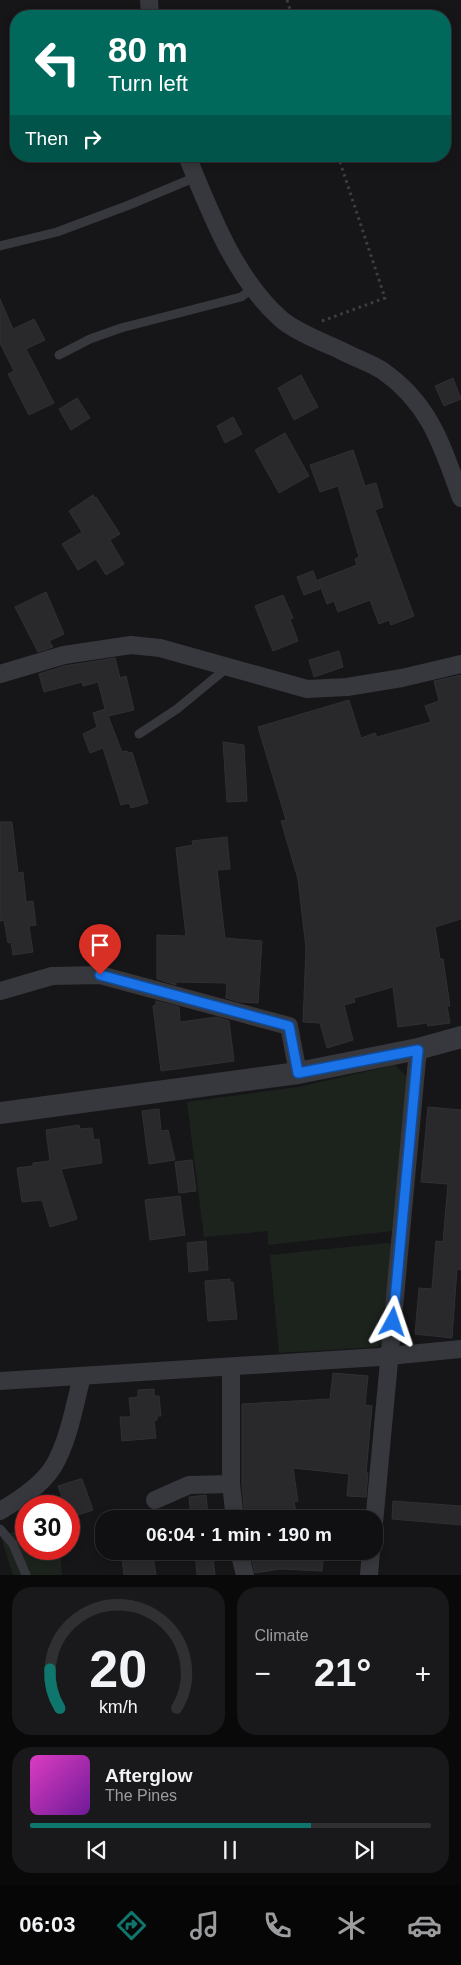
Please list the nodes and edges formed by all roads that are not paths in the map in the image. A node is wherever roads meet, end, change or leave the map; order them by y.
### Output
1 (190, 162) edge
2 (196, 177) junction
3 (0, 246) edge
4 (253, 288) junction
5 (59, 355) dead end
6 (461, 498) edge
7 (461, 664) edge
8 (228, 667) junction
9 (0, 674) edge
10 (140, 734) dead end
11 (0, 991) edge
12 (461, 1037) edge
13 (418, 1050) junction
14 (298, 1073) junction
15 (0, 1113) edge
16 (461, 1349) edge
17 (390, 1356) junction
18 (231, 1367) junction
19 (82, 1376) junction
20 (0, 1381) edge
21 (231, 1484) junction
22 (155, 1500) dead end
23 (234, 1510) edge
24 (375, 1510) edge
25 (0, 1511) edge
26 (0, 1529) edge
27 (242, 1560) edge
28 (370, 1560) edge
29 (26, 1575) edge
30 (246, 1575) edge
31 (369, 1575) edge

1 - 2 street
2 - 3 lane
2 - 4 street
4 - 5 lane
4 - 6 street
7 - 8 street
8 - 9 street
8 - 10 lane
11 - 14 street
12 - 13 street
13 - 14 street
13 - 17 street
14 - 15 street
16 - 17 street
17 - 18 street
17 - 24 street
18 - 19 street
18 - 21 street
19 - 20 street
19 - 25 street
21 - 22 street
21 - 23 street
26 - 29 lane
27 - 30 street
28 - 31 street

